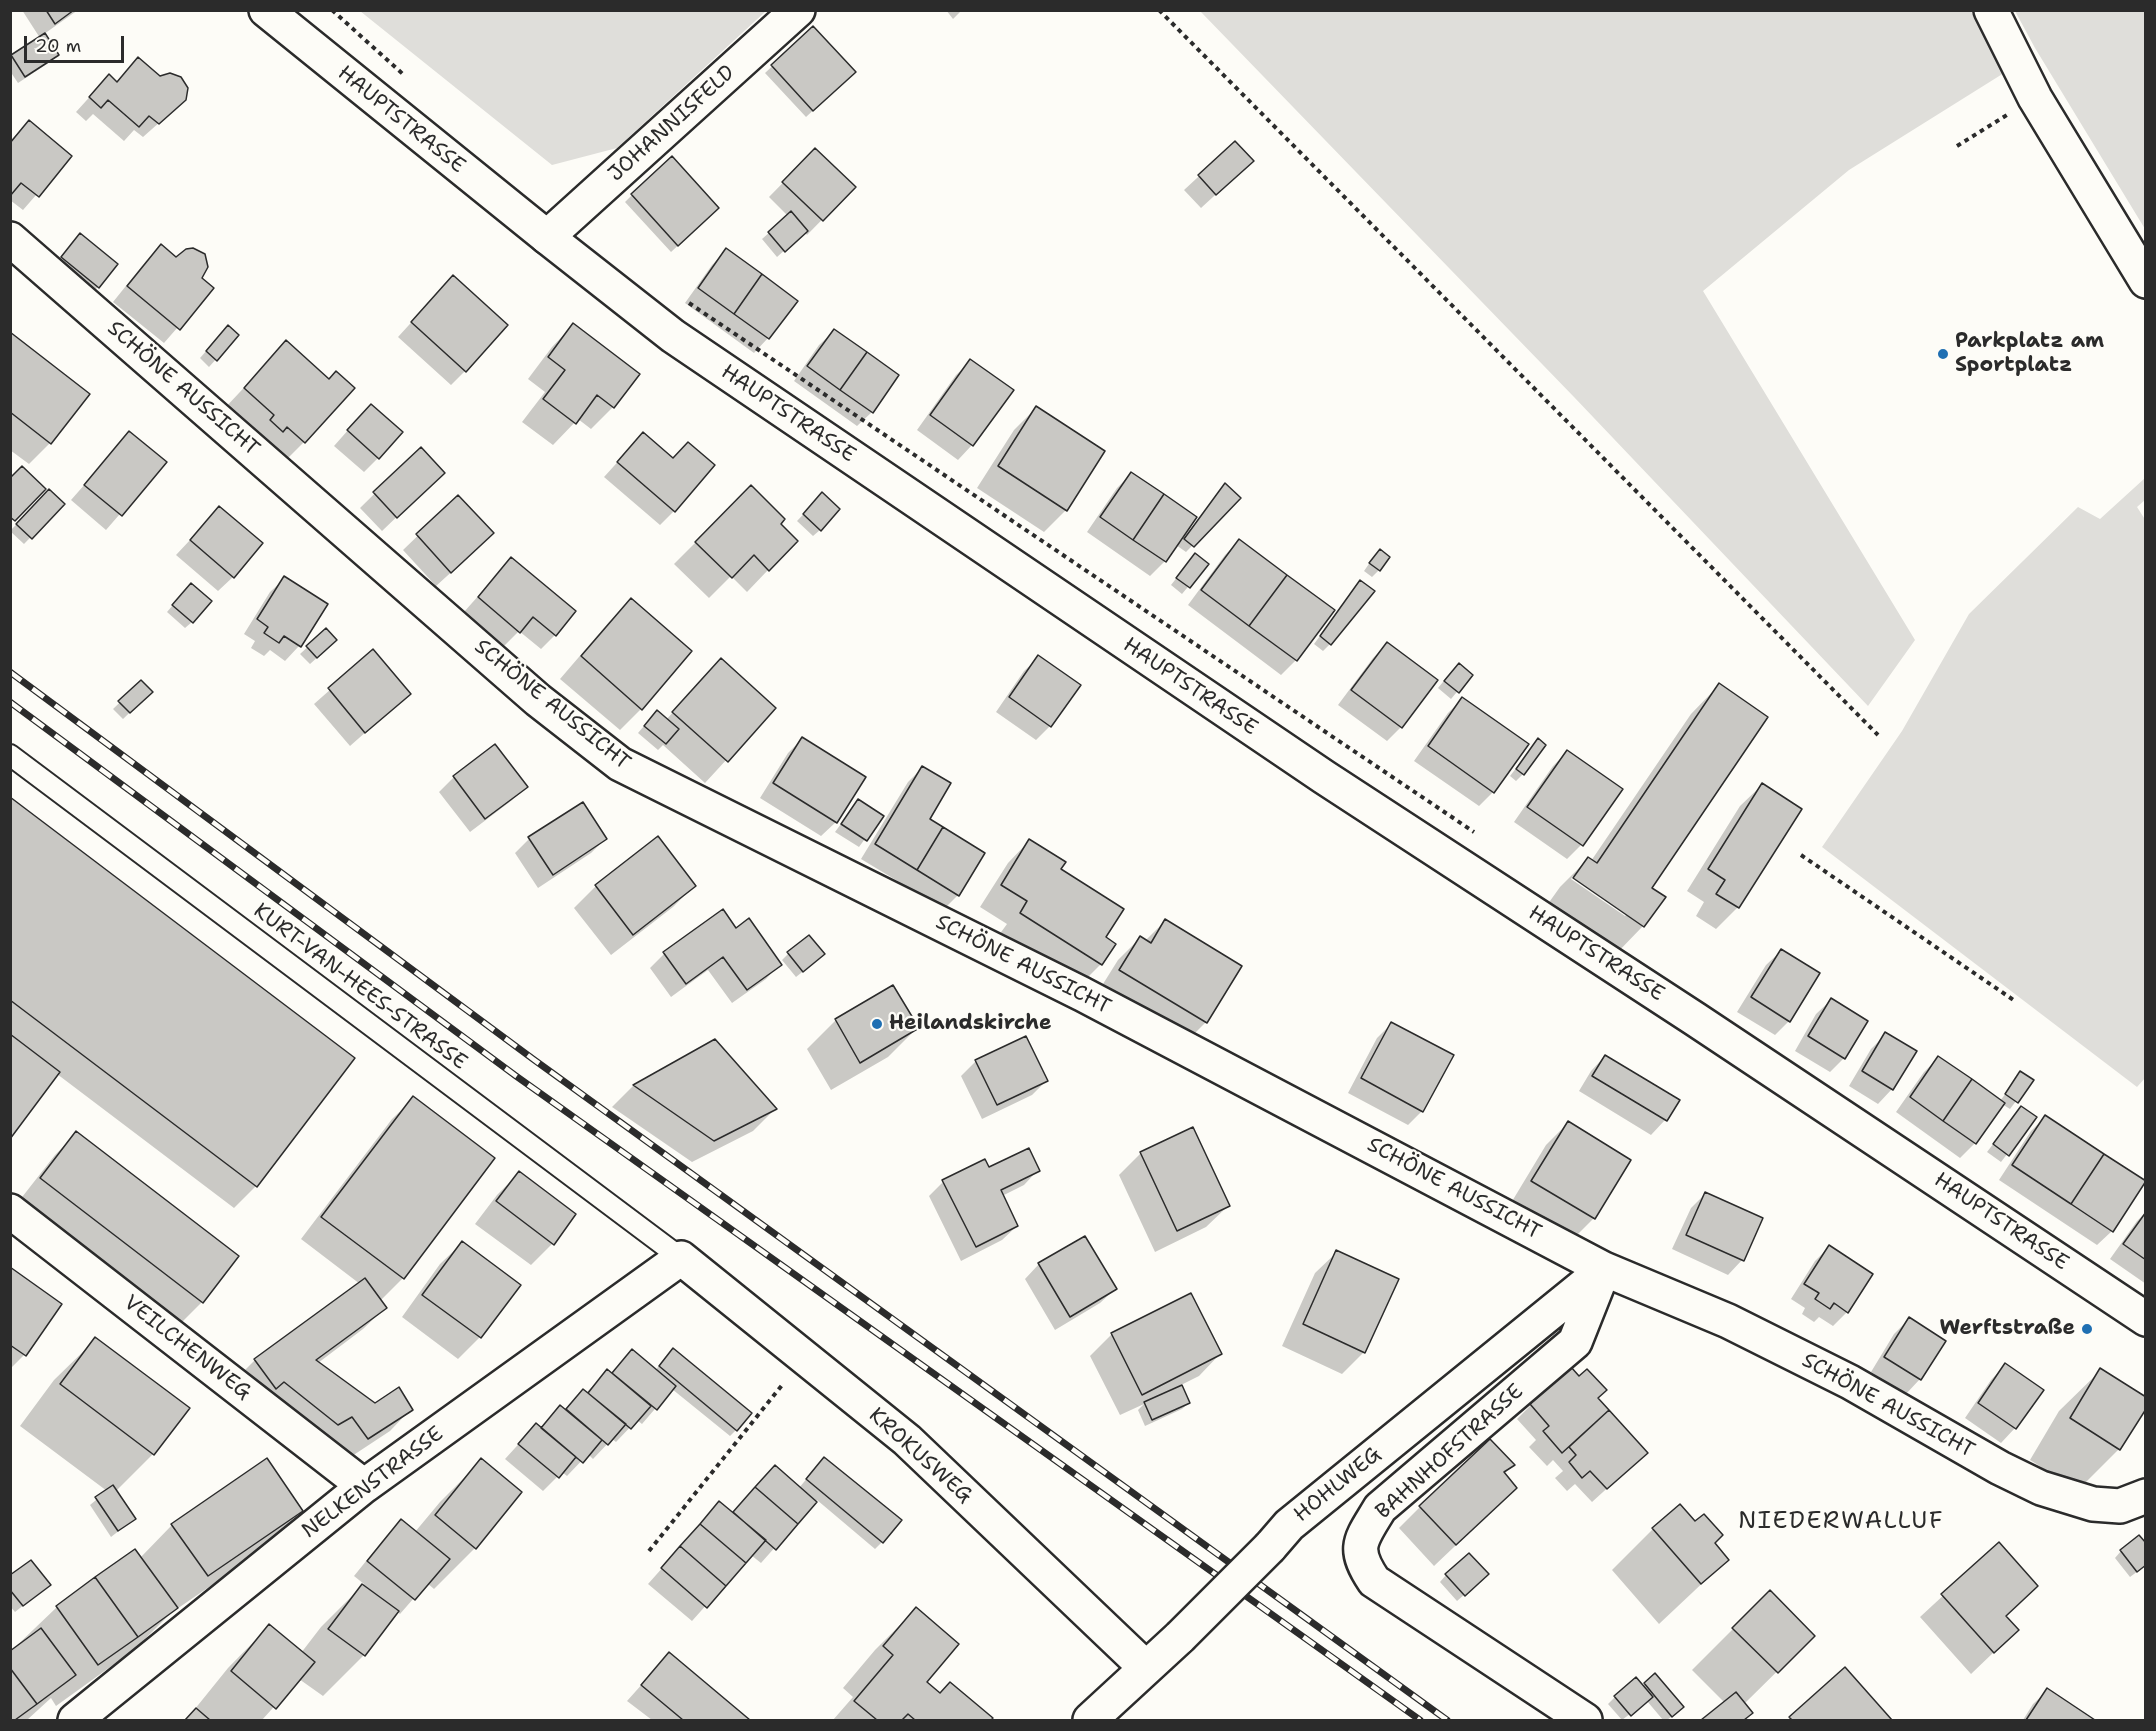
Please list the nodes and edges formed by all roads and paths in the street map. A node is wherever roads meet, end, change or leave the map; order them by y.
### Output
1 (266, 10) edge
2 (798, 10) edge
3 (1159, 10) edge
4 (1991, 10) edge
5 (2035, 98) junction
6 (1957, 146) dead end
7 (547, 237) junction
8 (10, 239) edge
9 (2145, 281) edge
10 (685, 300) dead end
11 (1878, 735) dead end
12 (10, 755) edge
13 (1476, 832) dead end
14 (1801, 855) dead end
15 (2015, 1001) dead end
16 (10, 1211) edge
17 (681, 1258) junction
18 (1604, 1269) junction
19 (2145, 1319) edge
20 (805, 1358) junction
21 (364, 1486) junction
22 (2145, 1496) edge
23 (649, 1551) dead end
24 (1146, 1668) junction
25 (75, 1720) edge
26 (1090, 1720) edge
27 (1586, 1720) edge

1 - 7 street, HAUPTSTRASSE
2 - 7 street, JOHANNISFELD
3 - 11 path
4 - 5 street
5 - 6 path
5 - 9 street
7 - 19 street, HAUPTSTRASSE
8 - 18 street, SCHÖNE AUSSICHT
10 - 13 path
12 - 17 lane, KURT-VAN-HEES-STRASSE
14 - 15 path
16 - 21 street, VEILCHENWEG
17 - 20 street, KROKUSWEG
17 - 21 street, NELKENSTRASSE
18 - 22 street, SCHÖNE AUSSICHT
18 - 24 street, HOHLWEG, bridge
18 - 27 street, BAHNHOFSTRASSE
20 - 23 path
20 - 24 street, KROKUSWEG
21 - 25 street, NELKENSTRASSE
24 - 26 street, HOHLWEG

